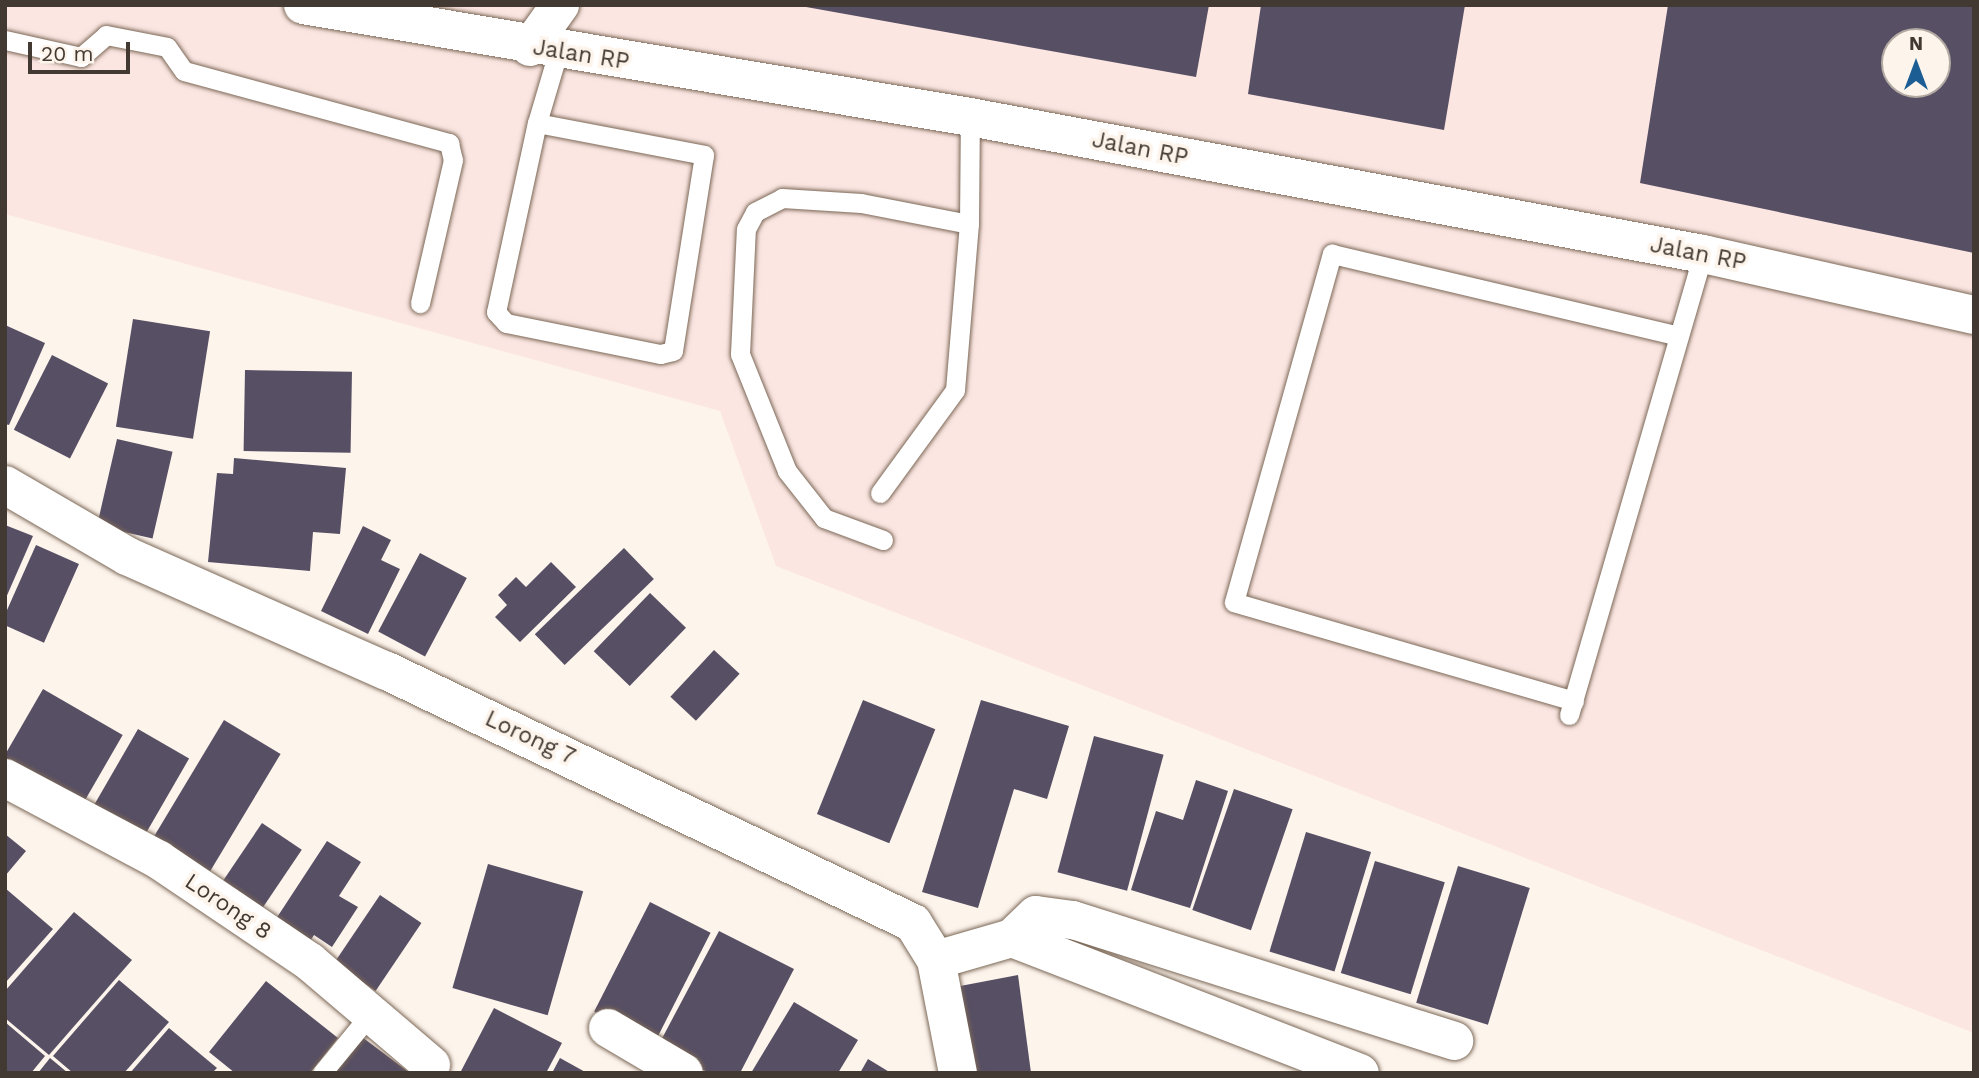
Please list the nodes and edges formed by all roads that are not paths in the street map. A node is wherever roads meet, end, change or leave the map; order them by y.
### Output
1 (303, 5) edge
2 (560, 5) edge
3 (5, 40) edge
4 (544, 49) junction
5 (970, 117) junction
6 (537, 123) junction
7 (969, 224) junction
8 (1703, 254) junction
9 (420, 303) dead end
10 (1974, 315) edge
11 (1678, 336) junction
12 (5, 485) edge
13 (880, 493) dead end
14 (883, 540) dead end
15 (5, 778) edge
16 (1012, 938) junction
17 (936, 960) junction
18 (373, 1011) junction
19 (608, 1028) dead end
20 (1454, 1041) dead end
21 (431, 1065) dead end
22 (323, 1073) edge
23 (684, 1073) edge
24 (958, 1073) edge
25 (1360, 1073) edge

1 - 4 street, Jalan RP
2 - 4 street
3 - 9 lane
4 - 5 street, Jalan RP
4 - 6 lane
5 - 7 lane
5 - 8 street, Jalan RP
6 - 6 lane
7 - 13 lane
7 - 14 lane
8 - 10 street, Jalan RP
8 - 11 lane
11 - 11 lane
12 - 17 street, Lorong 7
15 - 18 street, Lorong 8
16 - 17 street
16 - 20 street
16 - 25 street
17 - 24 street, Lorong 7
18 - 21 street, Lorong 8
18 - 22 lane
19 - 23 street

